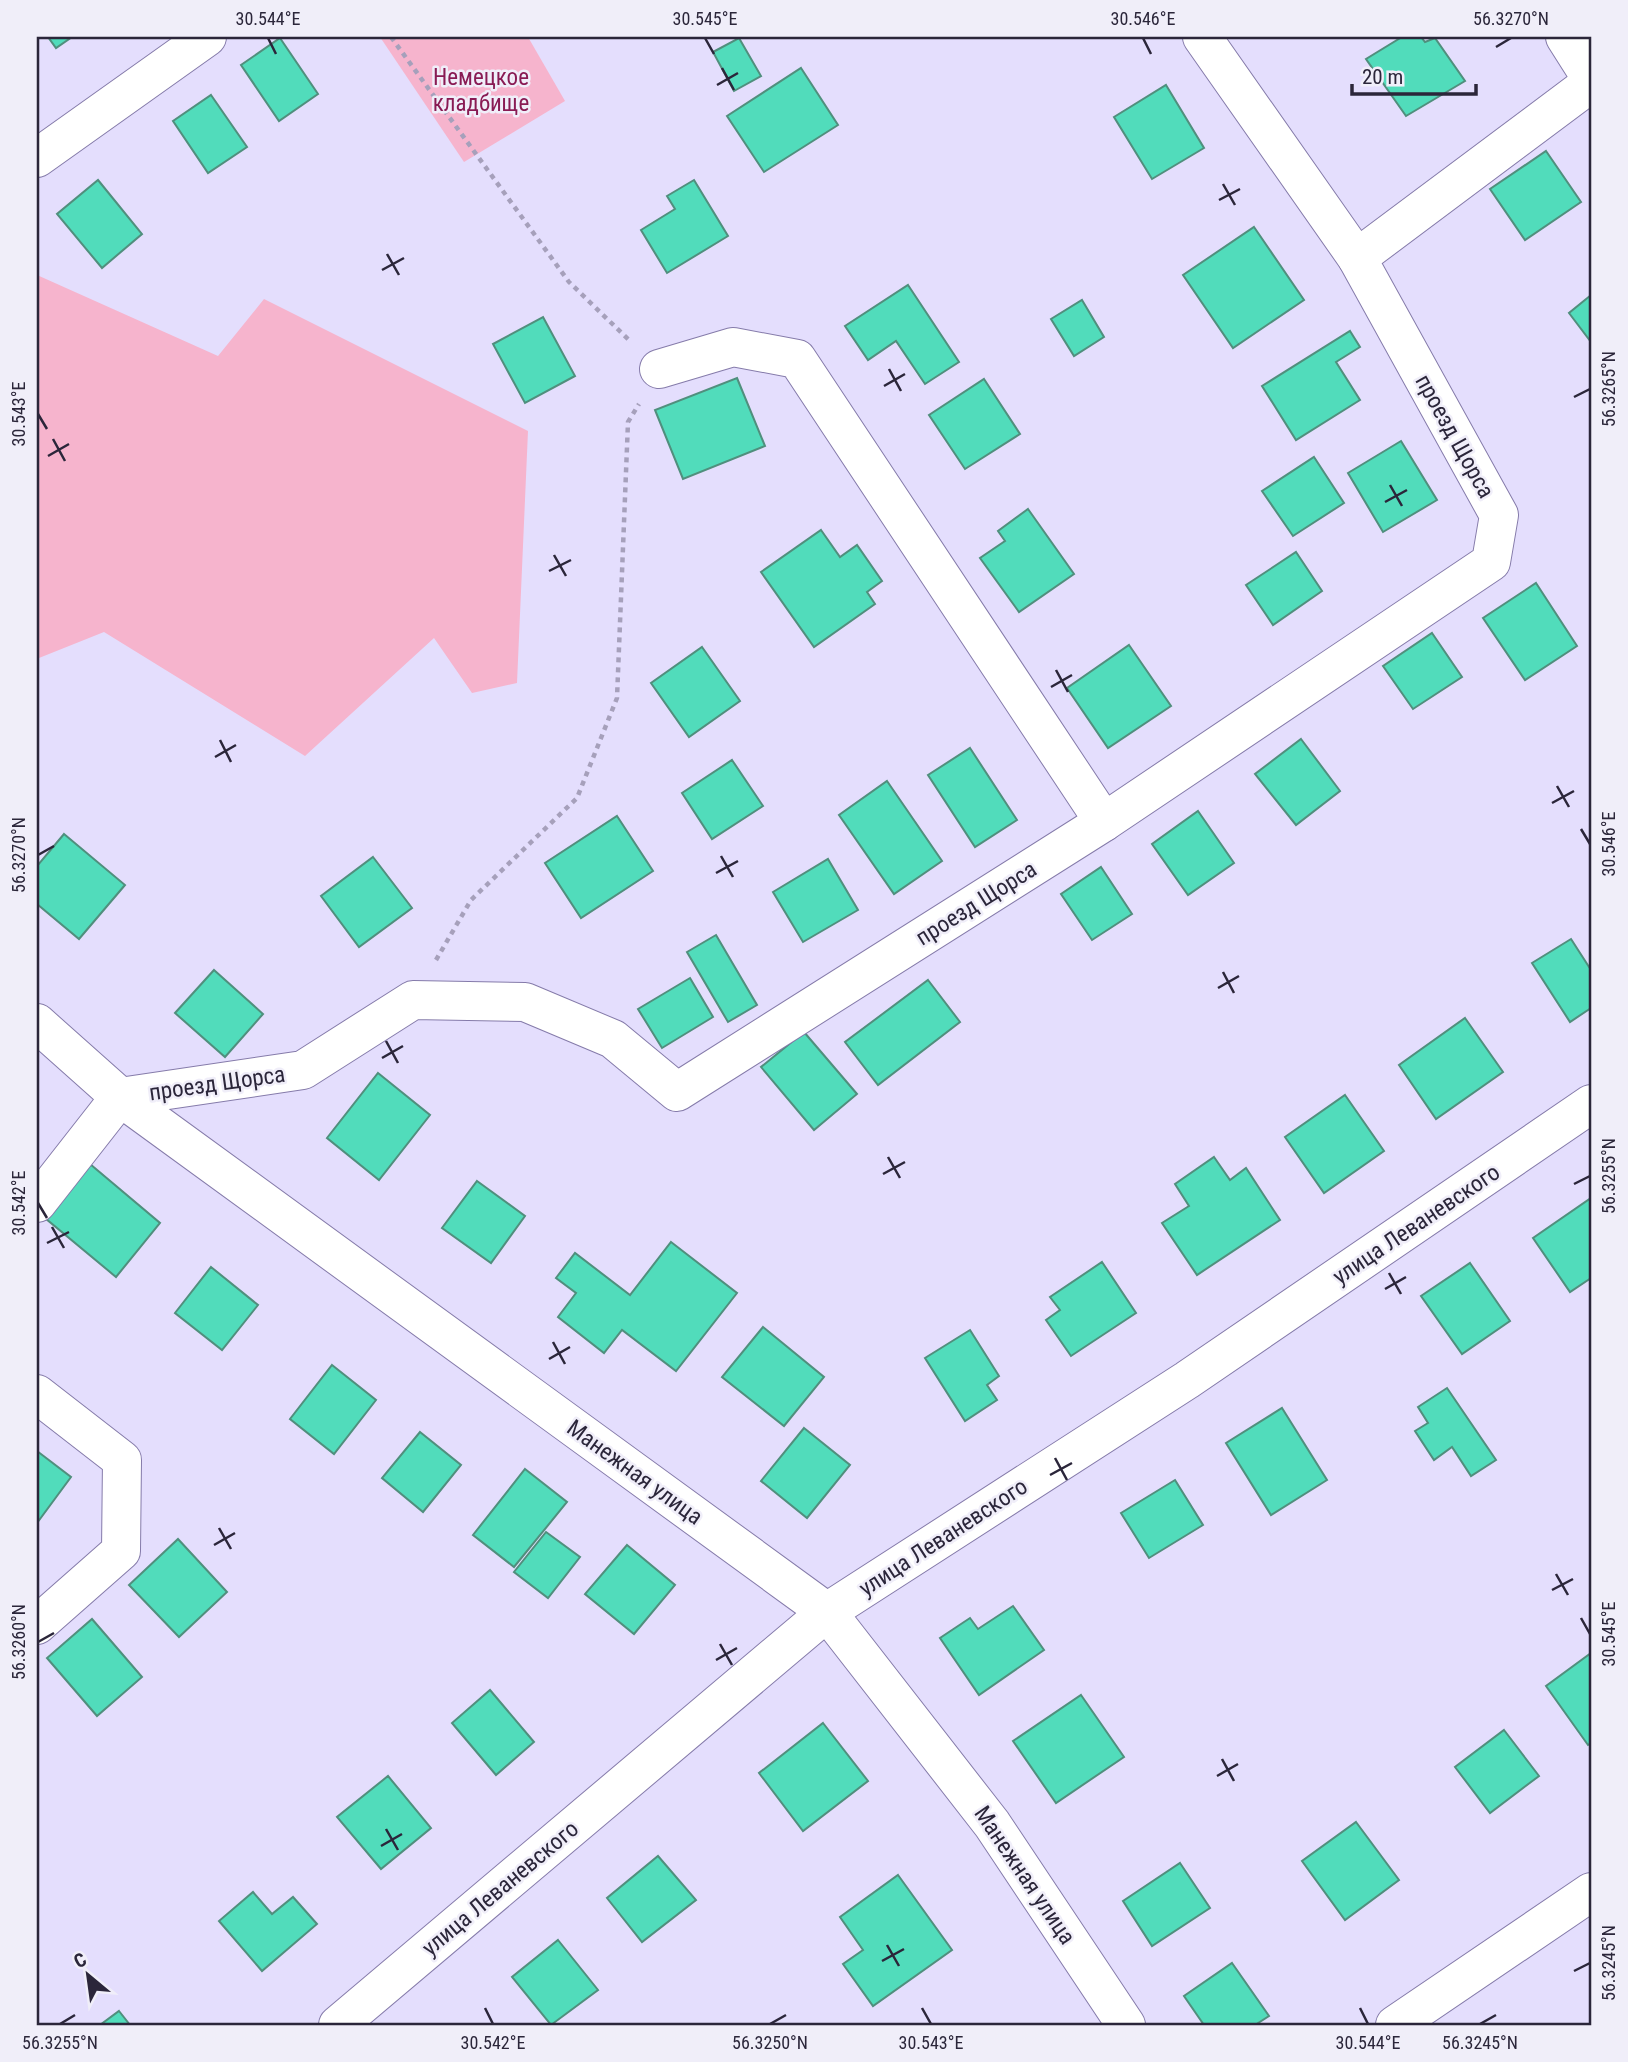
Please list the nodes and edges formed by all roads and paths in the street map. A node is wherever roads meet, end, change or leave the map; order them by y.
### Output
1 (207, 37) edge
2 (391, 37) edge
3 (1202, 37) edge
4 (1566, 37) edge
5 (1591, 78) edge
6 (1591, 83) edge
7 (37, 158) edge
8 (1357, 258) junction
9 (659, 369) junction
10 (1104, 822) junction
11 (413, 1000) junction
12 (37, 1023) edge
13 (120, 1097) junction
14 (1591, 1104) edge
15 (37, 1203) edge
16 (37, 1394) edge
17 (827, 1612) junction
18 (37, 1625) edge
19 (1591, 1892) edge
20 (338, 2025) edge
21 (1126, 2025) edge
22 (1395, 2025) edge

1 - 7 street
2 - 9 path
3 - 8 street, проезд Щорса
4 - 5 street
6 - 8 street
8 - 10 street, проезд Щорса
9 - 10 street
9 - 11 path
10 - 11 street, проезд Щорса
11 - 13 street, проезд Щорса
12 - 13 street, Манежная улица
13 - 15 street
13 - 17 street, Манежная улица
14 - 17 street, улица Леваневского
16 - 18 street
17 - 20 street, улица Леваневского
17 - 21 street, Манежная улица
19 - 22 street

